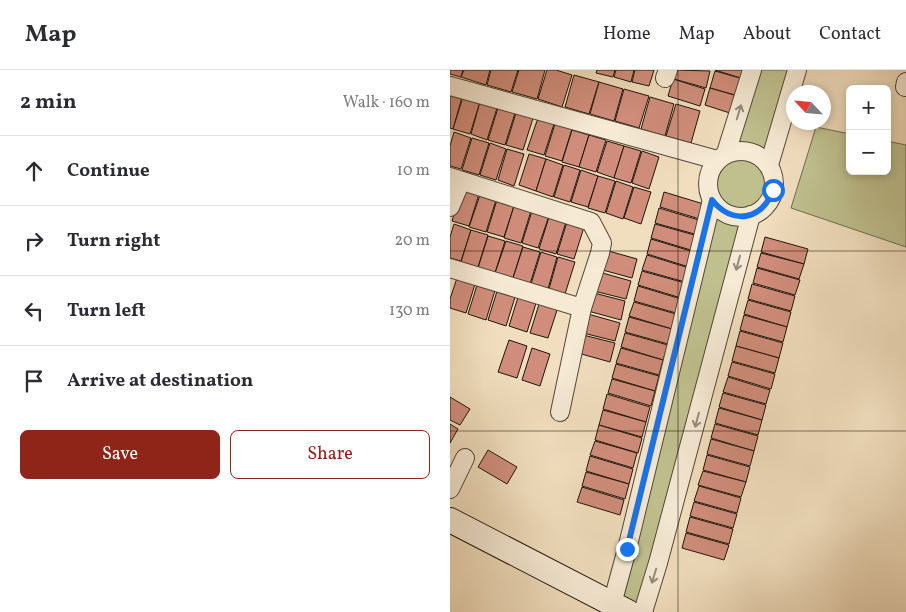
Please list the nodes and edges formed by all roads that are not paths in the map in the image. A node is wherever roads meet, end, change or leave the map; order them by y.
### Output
1 (752, 70) edge
2 (796, 70) edge
3 (450, 86) edge
4 (722, 156) junction
5 (768, 165) junction
6 (455, 179) edge
7 (712, 200) junction
8 (450, 207) edge
9 (751, 215) junction
10 (450, 268) edge
11 (582, 308) junction
12 (560, 412) dead end
13 (465, 458) dead end
14 (450, 489) edge
15 (450, 520) edge
16 (620, 608) edge
17 (643, 612) edge

4 -> 1 street
2 - 5 street
3 - 4 street
4 - 5 street
4 - 7 street
5 - 9 street
6 - 8 street
6 - 11 street
7 - 9 street
7 - 16 street
9 -> 17 street
10 - 11 street
11 - 12 street
13 - 14 street
15 - 16 street

